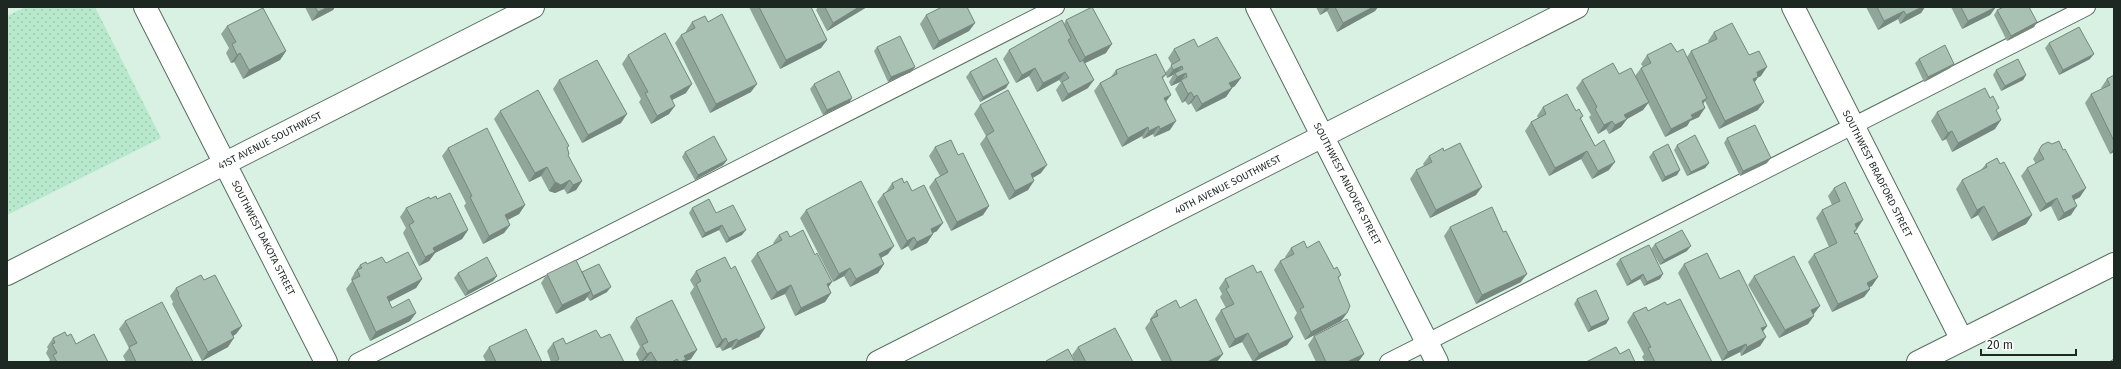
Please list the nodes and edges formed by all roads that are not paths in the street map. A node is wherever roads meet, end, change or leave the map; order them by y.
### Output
1 (145, 7) edge
2 (533, 7) edge
3 (1056, 7) edge
4 (1257, 7) edge
5 (1577, 7) edge
6 (1793, 7) edge
7 (2086, 7) edge
8 (1853, 126) junction
9 (1322, 136) junction
10 (225, 164) junction
11 (2114, 264) edge
12 (7, 274) edge
13 (1962, 340) junction
14 (1427, 342) junction
15 (326, 362) edge
16 (357, 362) edge
17 (878, 362) edge
18 (1388, 362) edge
19 (1437, 362) edge
20 (1918, 362) edge

1 - 10 street, SOUTHWEST DAKOTA STREET
2 - 10 street, 41ST AVENUE SOUTHWEST
3 - 16 lane
4 - 9 street, SOUTHWEST ANDOVER STREET
5 - 9 street, 40TH AVENUE SOUTHWEST
6 - 8 street, SOUTHWEST BRADFORD STREET
7 - 8 lane
8 - 13 street, SOUTHWEST BRADFORD STREET
8 - 14 lane
9 - 14 street, SOUTHWEST ANDOVER STREET
9 - 17 street, 40TH AVENUE SOUTHWEST
10 - 12 street, 41ST AVENUE SOUTHWEST
10 - 15 street, SOUTHWEST DAKOTA STREET
11 - 13 street
13 - 20 street
14 - 18 lane
14 - 19 street, SOUTHWEST ANDOVER STREET

